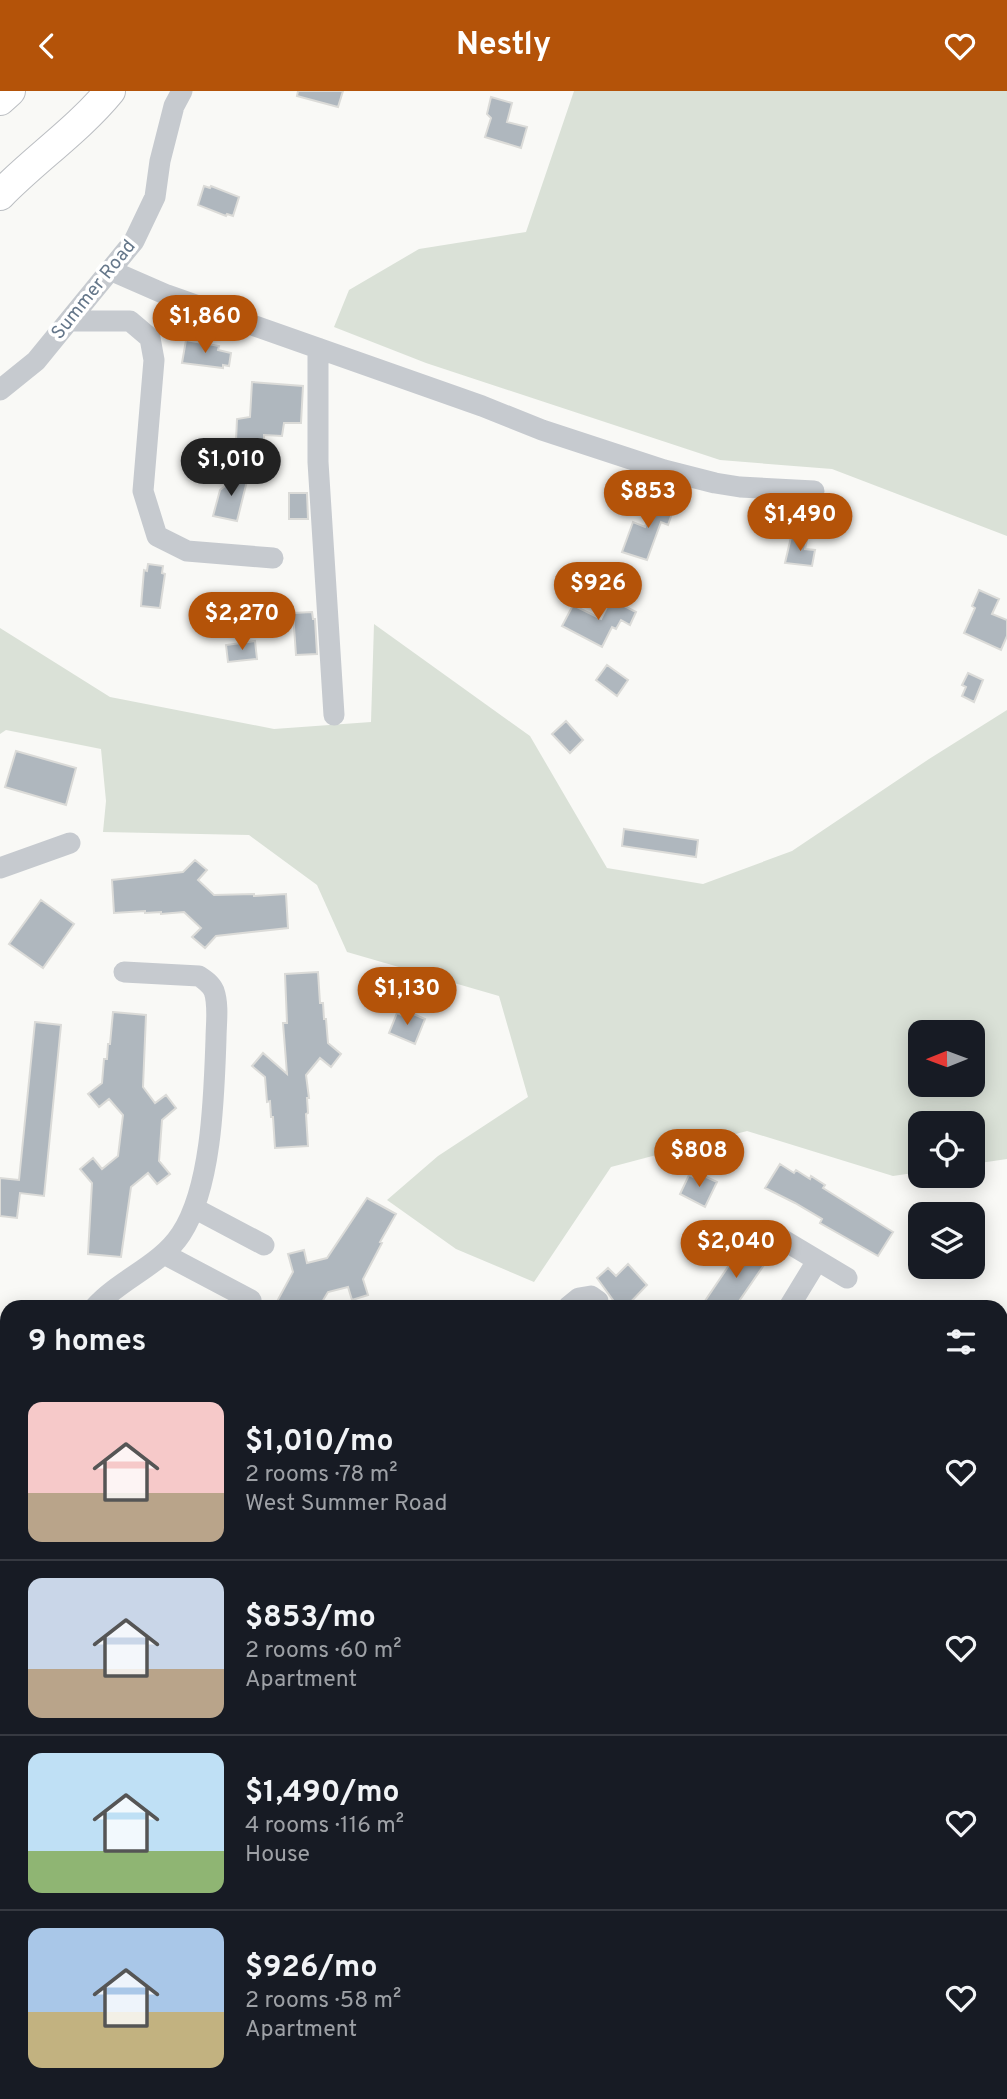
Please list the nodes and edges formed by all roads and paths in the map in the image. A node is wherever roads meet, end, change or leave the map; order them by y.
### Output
1 (10, 91) edge
2 (96, 91) edge
3 (110, 91) edge
4 (183, 91) edge
5 (0, 100) edge
6 (0, 167) edge
7 (0, 195) edge
8 (112, 271) junction
9 (70, 321) junction
10 (318, 348) junction
11 (0, 390) edge
12 (814, 491) dead end
13 (272, 558) dead end
14 (334, 715) dead end
15 (70, 843) dead end
16 (0, 868) edge
17 (124, 972) dead end
18 (194, 1209) junction
19 (770, 1232) dead end
20 (264, 1245) dead end
21 (164, 1254) junction
22 (817, 1261) junction
23 (847, 1278) dead end
24 (104, 1300) edge
25 (251, 1300) dead end
26 (577, 1300) edge
27 (597, 1300) edge
28 (793, 1300) edge

1 - 5 highway
2 - 6 highway
3 - 7 highway
4 - 8 street, Summer Road
8 - 9 street, Summer Road
8 - 10 street
9 - 11 street, Summer Road
9 - 13 street
10 - 12 street
10 - 14 street
15 - 16 street
17 - 18 street
18 - 20 street
18 - 21 street
19 - 22 street
21 - 24 street
21 - 25 street
22 - 23 street
22 - 28 street
26 - 27 street

